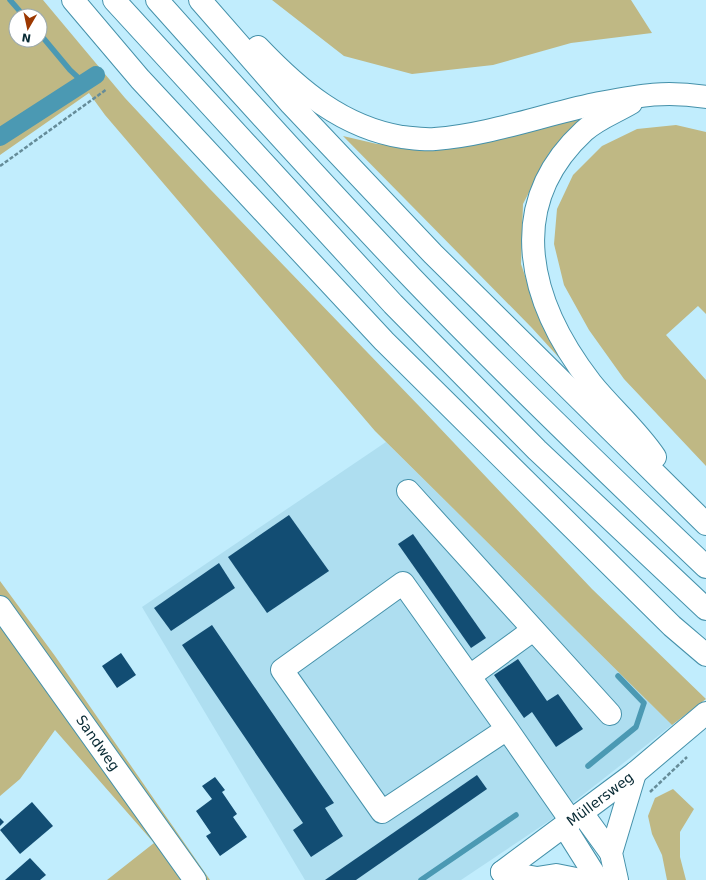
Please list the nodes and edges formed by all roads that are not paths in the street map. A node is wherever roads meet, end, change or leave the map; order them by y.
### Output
1 (73, 0) edge
2 (114, 0) edge
3 (157, 0) edge
4 (200, 0) edge
5 (210, 0) edge
6 (647, 94) junction
7 (706, 97) edge
8 (408, 491) dead end
9 (699, 518) edge
10 (706, 567) edge
11 (700, 603) edge
12 (0, 607) edge
13 (534, 630) junction
14 (706, 655) edge
15 (470, 676) junction
16 (610, 714) dead end
17 (706, 714) edge
18 (508, 728) junction
19 (635, 773) junction
20 (572, 820) junction
21 (611, 852) junction
22 (497, 876) edge
23 (195, 880) edge
24 (581, 880) edge
25 (598, 880) edge
26 (617, 880) edge

1 - 14 main road
2 - 11 main road
3 - 10 main road
4 - 9 main road
5 - 6 main road
6 - 7 main road
6 - 9 main road
8 - 13 main road
12 - 23 main road, Sandweg
13 - 15 main road
13 - 16 main road
15 - 18 main road
15 - 18 main road
17 - 19 main road, Müllersweg
18 - 20 main road
19 - 20 main road, Müllersweg
19 - 21 main road
20 - 21 main road
20 - 22 main road, Müllersweg
20 - 25 main road
21 - 26 main road
22 - 24 main road

